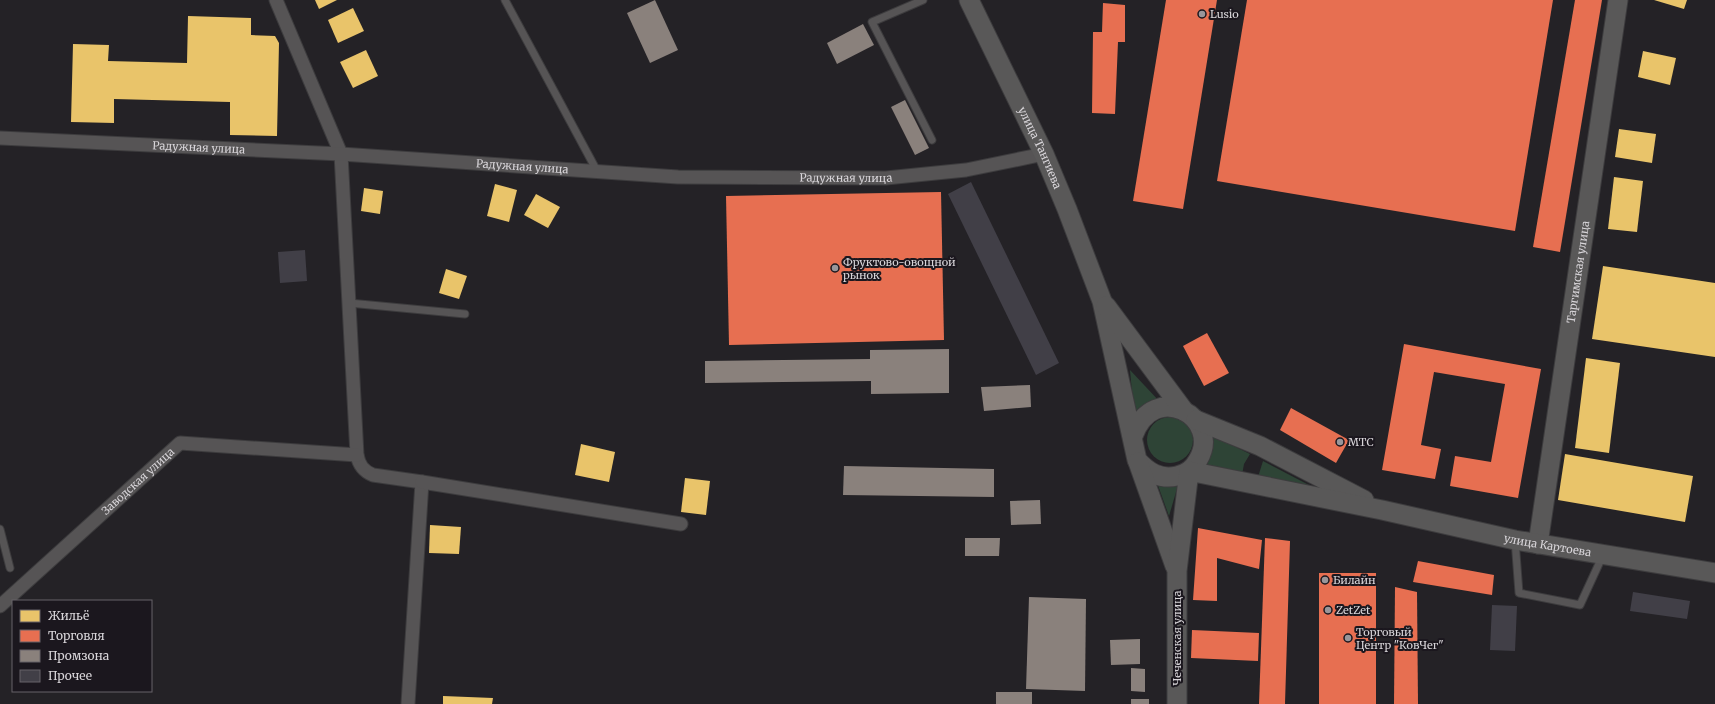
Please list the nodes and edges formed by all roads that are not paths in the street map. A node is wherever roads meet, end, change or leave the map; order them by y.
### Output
1 (276, 0) edge
2 (505, 0) edge
3 (923, 0) edge
4 (969, 0) edge
5 (1618, 0) edge
6 (0, 138) edge
7 (932, 140) dead end
8 (341, 154) junction
9 (1044, 154) junction
10 (597, 171) junction
11 (1102, 301) junction
12 (349, 303) junction
13 (465, 314) dead end
14 (1190, 415) junction
15 (1133, 436) junction
16 (357, 455) junction
17 (1137, 460) junction
18 (1188, 471) junction
19 (422, 482) junction
20 (1382, 510) junction
21 (680, 524) dead end
22 (0, 529) edge
23 (1515, 540) junction
24 (1538, 544) junction
25 (1603, 555) junction
26 (10, 568) dead end
27 (1177, 572) junction
28 (1715, 573) edge
29 (0, 606) edge
30 (408, 704) edge
31 (1177, 704) edge

1 - 8 street
2 - 10 lane
3 - 7 lane
4 - 9 main road, улица Тангиева
5 - 24 main road, Таргимская улица
6 - 8 street, Радужная улица
8 - 10 street, Радужная улица
8 - 12 street
9 - 10 street, Радужная улица
9 - 11 main road, улица Тангиева
11 - 14 main road
11 - 15 main road
12 - 13 lane
12 - 16 street
14 - 15 main road
14 - 18 main road
14 - 20 main road, улица Картоева
15 - 17 main road
16 - 19 street
16 - 29 street, Заводская улица
17 - 18 main road
17 - 27 main road, Чеченская улица
18 - 20 main road, улица Картоева
18 - 27 main road, Чеченская улица
19 - 21 street
19 - 30 street
20 - 23 main road, улица Картоева
22 - 26 lane
23 - 24 main road, улица Картоева
23 - 25 lane
24 - 25 main road, улица Картоева
25 - 28 main road, улица Картоева
27 - 31 main road, Чеченская улица

